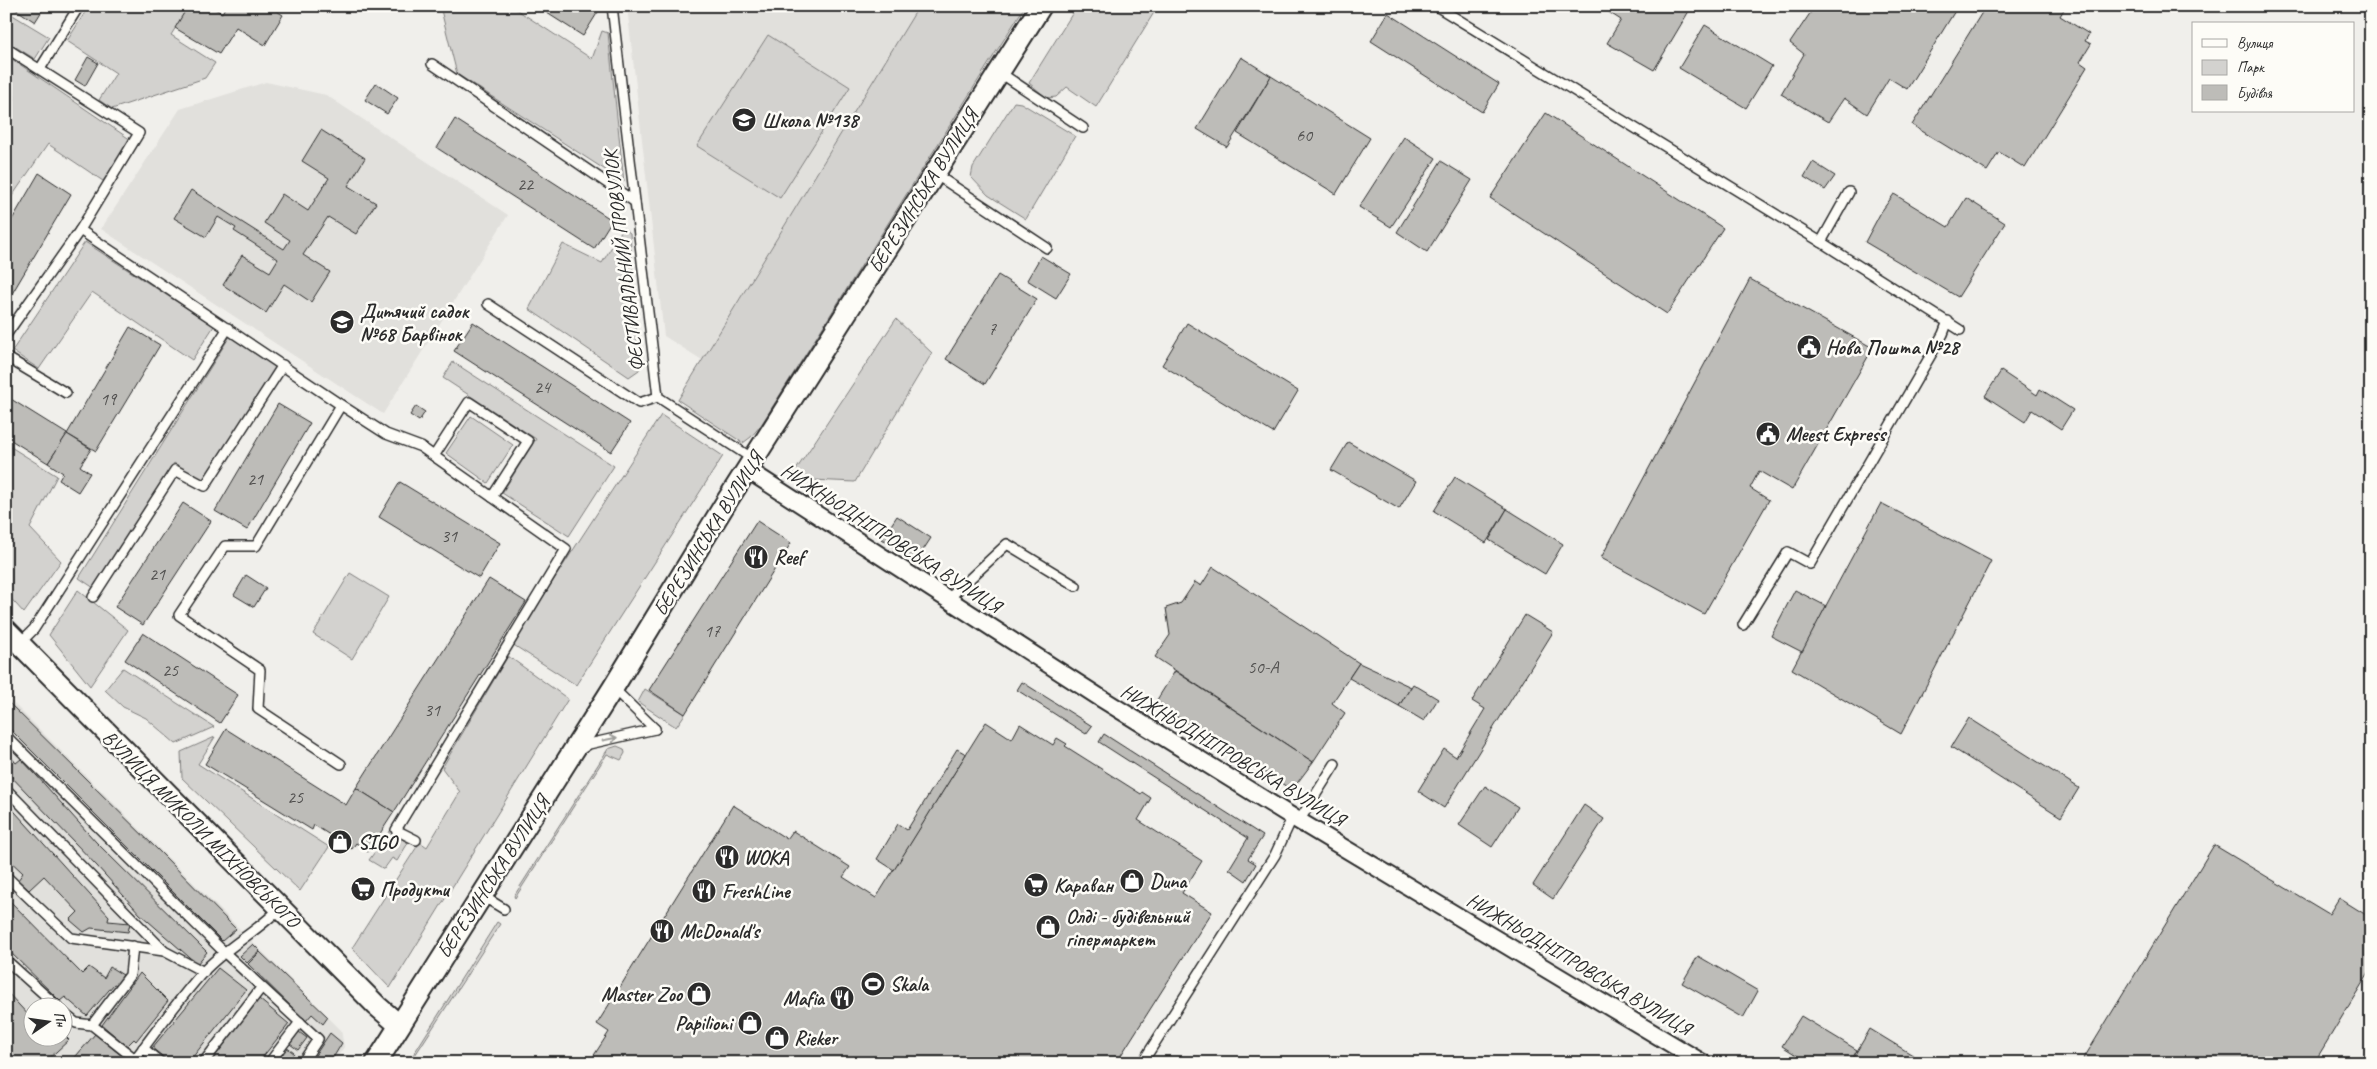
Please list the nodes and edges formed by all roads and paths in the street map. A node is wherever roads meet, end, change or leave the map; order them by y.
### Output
1 (79, 6) edge
2 (612, 6) edge
3 (1041, 6) edge
4 (1436, 6) edge
5 (6, 48) edge
6 (432, 64) dead end
7 (40, 69) junction
8 (998, 72) junction
9 (1083, 128) dead end
10 (935, 174) junction
11 (1849, 192) dead end
12 (635, 202) junction
13 (80, 230) junction
14 (1821, 242) junction
15 (1047, 248) dead end
16 (488, 304) dead end
17 (1948, 321) junction
18 (228, 328) junction
19 (1960, 330) dead end
20 (6, 335) edge
21 (6, 357) edge
22 (283, 365) junction
23 (66, 394) dead end
24 (658, 397) junction
25 (341, 405) junction
26 (434, 456) junction
27 (751, 465) junction
28 (492, 497) junction
29 (1076, 586) dead end
30 (93, 597) dead end
31 (947, 600) junction
32 (1743, 625) dead end
33 (12, 638) edge
34 (613, 688) junction
35 (7, 738) edge
36 (569, 758) junction
37 (340, 764) dead end
38 (1335, 764) dead end
39 (6, 788) edge
40 (1296, 818) junction
41 (416, 840) dead end
42 (6, 876) edge
43 (481, 894) junction
44 (280, 908) junction
45 (504, 909) dead end
46 (133, 946) junction
47 (164, 951) junction
48 (224, 953) junction
49 (6, 960) edge
50 (204, 972) junction
51 (261, 988) junction
52 (46, 996) edge
53 (72, 1020) edge
54 (300, 1022) junction
55 (92, 1025) junction
56 (399, 1025) junction
57 (143, 1048) junction
58 (133, 1061) edge
59 (162, 1063) edge
60 (203, 1063) edge
61 (269, 1063) edge
62 (302, 1063) edge
63 (376, 1063) edge
64 (1142, 1063) edge
65 (1703, 1063) edge

1 - 7 lane
2 - 12 lane, ФЕСТИВАЛЬНИЙ ПРОВУЛОК
3 - 8 street, БЕРЕЗИНСЬКА ВУЛИЦЯ
4 - 14 lane
5 - 7 lane
6 - 12 lane
7 - 13 lane
8 - 9 lane
8 - 10 street, БЕРЕЗИНСЬКА ВУЛИЦЯ
10 - 15 lane
10 - 27 street, БЕРЕЗИНСЬКА ВУЛИЦЯ
11 - 14 lane
12 - 24 lane, ФЕСТИВАЛЬНИЙ ПРОВУЛОК
13 - 18 lane
13 - 20 lane
14 - 17 lane
16 - 24 lane
17 - 19 lane
17 - 32 lane
18 - 22 lane
18 - 33 lane
21 - 23 lane
22 - 25 lane
22 - 30 lane
24 - 27 lane, ФЕСТИВАЛЬНИЙ ПРОВУЛОК
25 - 26 lane
25 - 37 lane
26 - 28 lane
26 - 28 lane
27 - 31 street, НИЖНЬОДНІПРОВСЬКА ВУЛИЦЯ
27 - 34 street, БЕРЕЗИНСЬКА ВУЛИЦЯ
28 - 41 lane
29 - 31 lane
31 - 40 street, НИЖНЬОДНІПРОВСЬКА ВУЛИЦЯ
33 - 44 street, ВУЛИЦЯ МИКОЛИ МІХНОВСЬКОГО
34 - 36 street, БЕРЕЗИНСЬКА ВУЛИЦЯ
36 -> 34 lane
35 - 48 lane
36 - 43 street, БЕРЕЗИНСЬКА ВУЛИЦЯ
38 - 40 lane
39 - 47 lane
40 - 64 lane
40 - 65 street, НИЖНЬОДНІПРОВСЬКА ВУЛИЦЯ
42 - 46 lane
43 - 45 lane
43 - 56 street, БЕРЕЗИНСЬКА ВУЛИЦЯ
44 - 48 lane
44 - 56 street, ВУЛИЦЯ МИКОЛИ МІХНОВСЬКОГО
46 - 47 lane
46 - 55 lane
47 - 50 lane
48 - 50 lane
48 - 51 lane
49 - 52 lane
50 - 57 lane
51 - 54 lane
51 - 60 lane
53 - 55 lane
54 - 61 lane
54 - 62 lane
55 - 58 lane
56 - 63 street, БЕРЕЗИНСЬКА ВУЛИЦЯ
57 - 58 lane
57 - 59 lane

